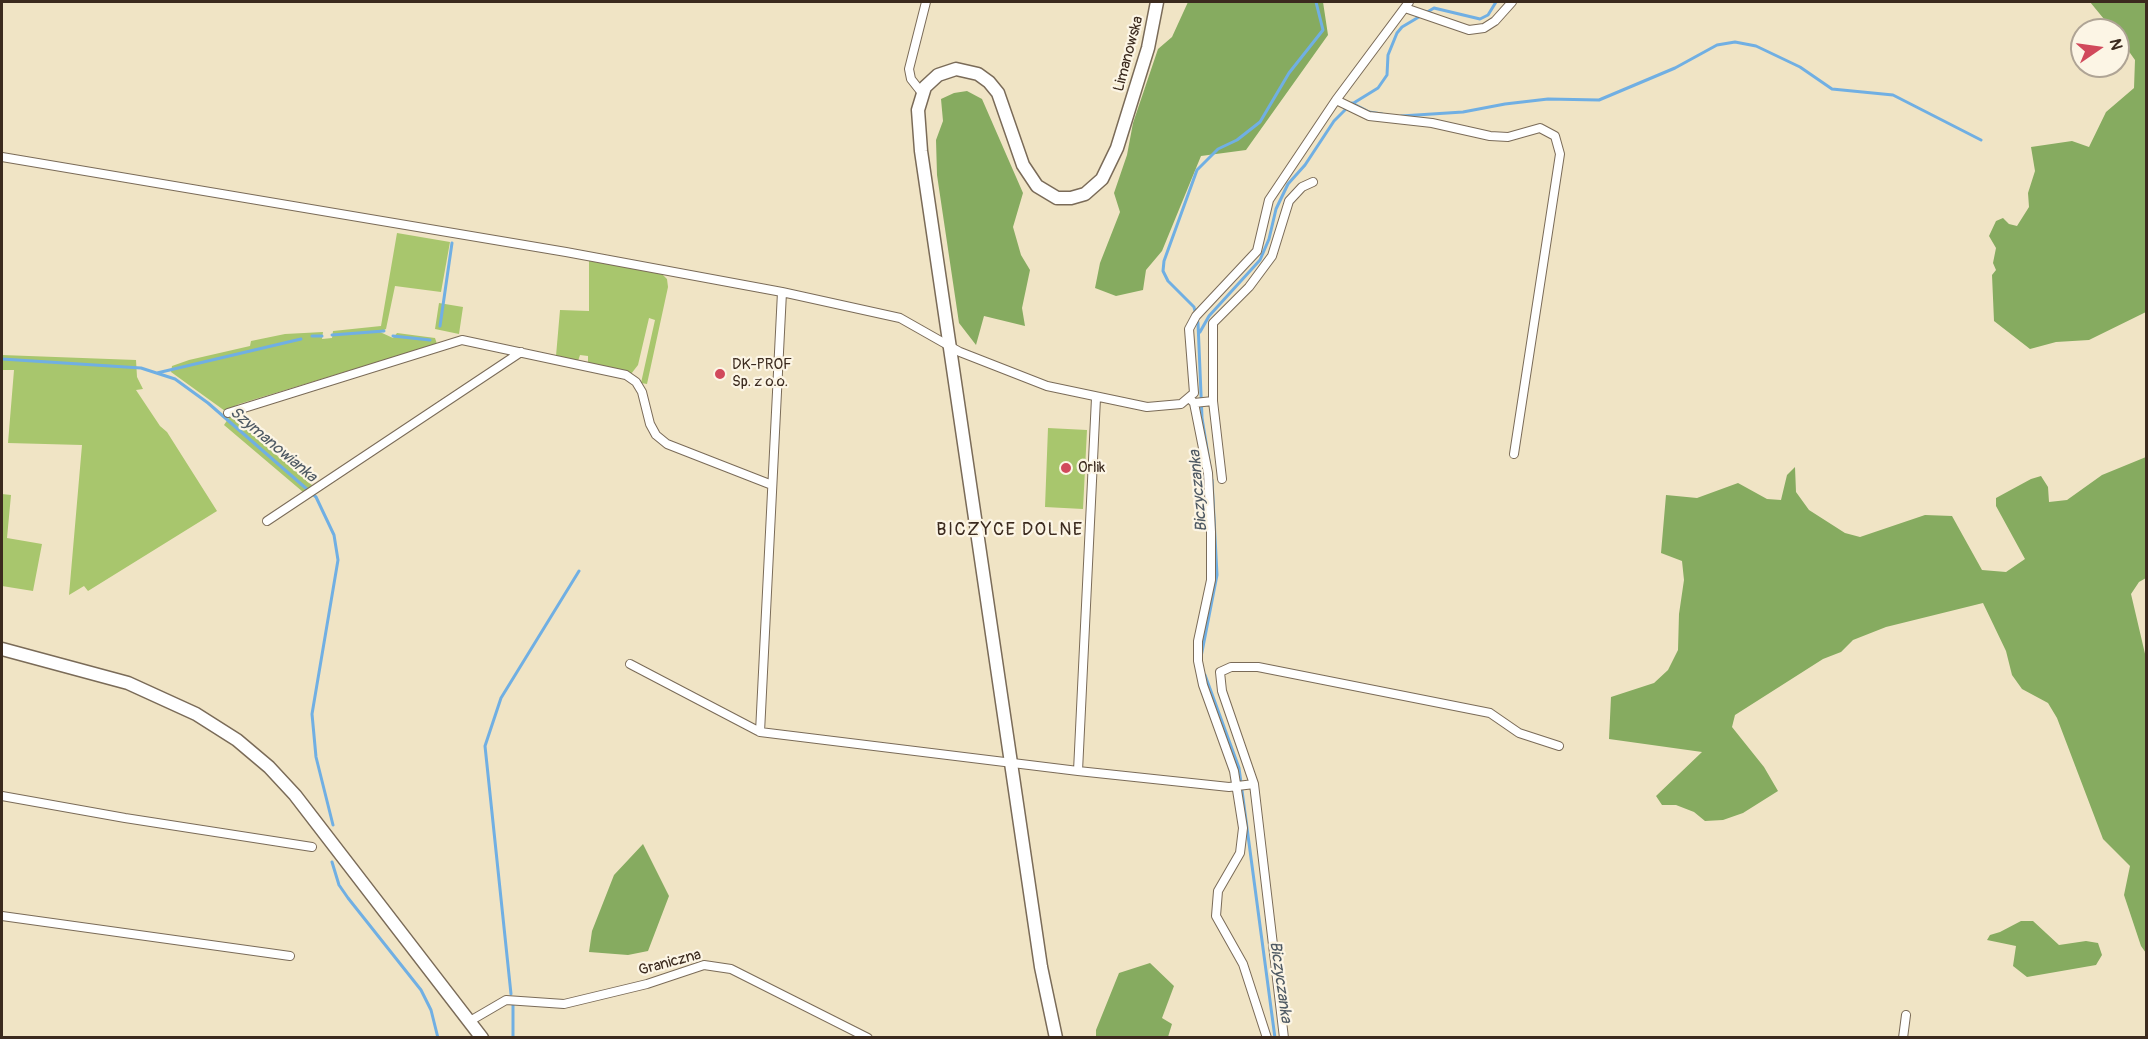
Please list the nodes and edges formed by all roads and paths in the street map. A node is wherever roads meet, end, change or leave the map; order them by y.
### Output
1 (926, 2) edge
2 (1157, 2) edge
3 (1512, 2) edge
4 (1407, 5) edge
5 (922, 93) junction
6 (1336, 100) junction
7 (2, 158) edge
8 (1313, 182) dead end
9 (1257, 251) junction
10 (1272, 256) junction
11 (782, 292) junction
12 (951, 347) junction
13 (521, 352) junction
14 (1096, 398) junction
15 (1200, 401) junction
16 (228, 413) dead end
17 (1514, 454) dead end
18 (1222, 479) dead end
19 (772, 485) junction
20 (267, 521) dead end
21 (2, 649) edge
22 (630, 664) dead end
23 (760, 732) junction
24 (1559, 746) dead end
25 (1012, 763) junction
26 (1078, 771) junction
27 (1254, 784) junction
28 (1238, 787) junction
29 (2, 796) edge
30 (312, 847) dead end
31 (2, 916) edge
32 (290, 956) dead end
33 (1906, 1015) dead end
34 (470, 1021) junction
35 (482, 1038) edge
36 (868, 1038) edge
37 (1058, 1038) edge
38 (1267, 1038) edge
39 (1284, 1038) edge
40 (1903, 1038) edge

1 - 5 street
2 - 5 main road, Limanowska
3 - 4 street
4 - 6 street
5 - 12 main road
6 - 9 street
6 - 17 street
7 - 11 street
8 - 10 street
9 - 10 street
9 - 15 street
10 - 15 street
11 - 12 street
11 - 19 street
12 - 14 street
12 - 25 main road
13 - 16 street
13 - 19 street
13 - 20 street
14 - 15 street
14 - 26 street
15 - 18 street
15 - 28 street
19 - 23 street
21 - 34 main road
22 - 23 street
23 - 25 street
24 - 27 street
25 - 26 street
25 - 37 main road
26 - 28 street
27 - 28 street
27 - 39 street
28 - 38 street
29 - 30 street
31 - 32 street
33 - 40 street
34 - 35 main road
34 - 36 street, Graniczna

